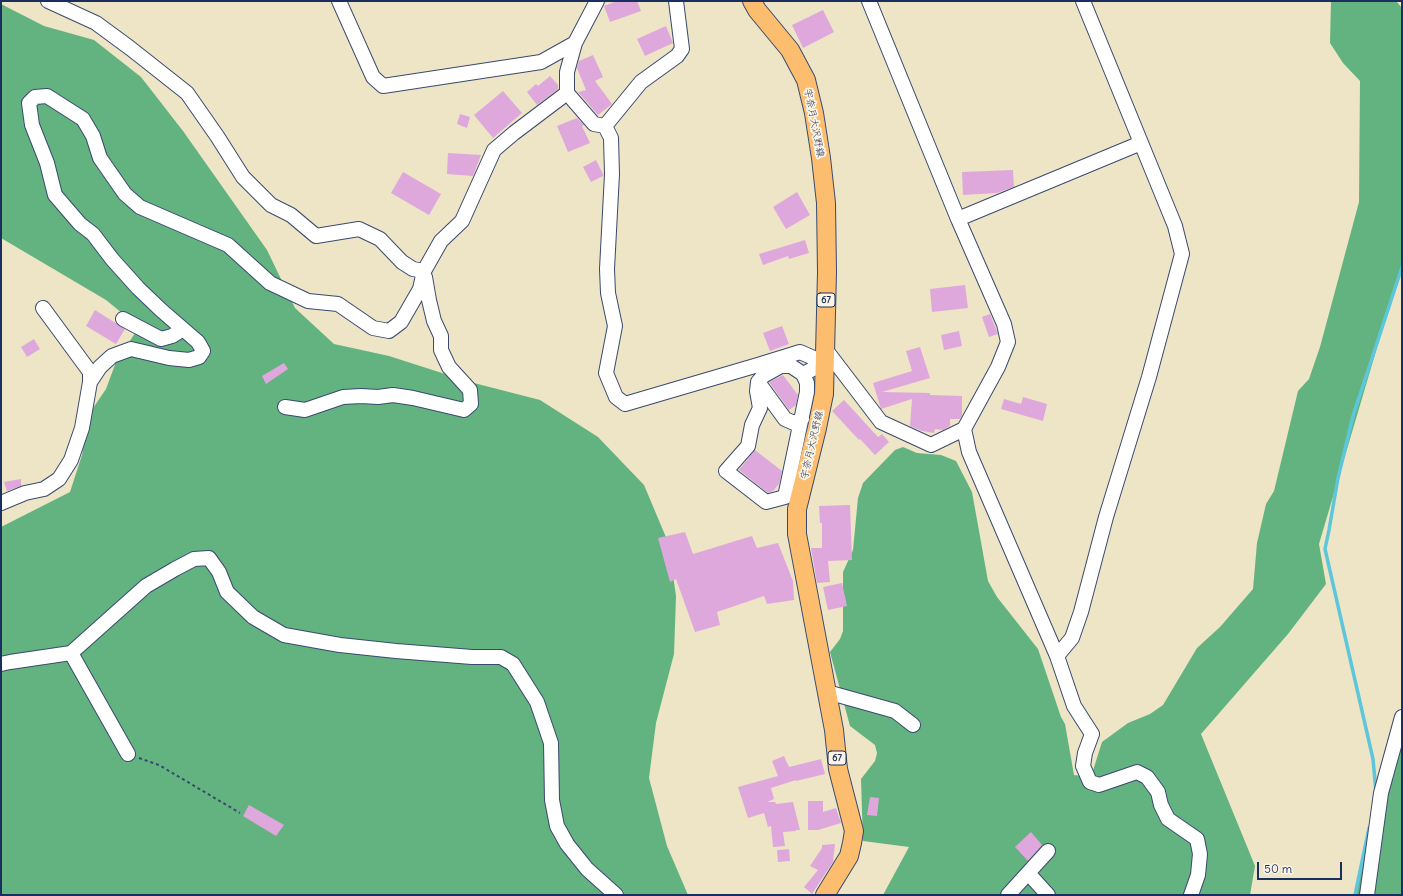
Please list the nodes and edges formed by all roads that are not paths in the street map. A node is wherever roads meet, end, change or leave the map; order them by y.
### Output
1 (48, 1) edge
2 (339, 1) edge
3 (597, 1) edge
4 (676, 1) edge
5 (752, 1) edge
6 (869, 1) edge
7 (1083, 1) edge
8 (574, 43) junction
9 (567, 93) junction
10 (605, 126) junction
11 (1141, 143) junction
12 (958, 219) junction
13 (424, 271) junction
14 (43, 308) dead end
15 (123, 319) dead end
16 (182, 329) junction
17 (825, 356) junction
18 (803, 374) junction
19 (90, 382) junction
20 (758, 382) junction
21 (285, 407) dead end
22 (802, 419) junction
23 (964, 429) junction
24 (1, 503) edge
25 (71, 653) junction
26 (1057, 656) junction
27 (1, 664) edge
28 (827, 692) junction
29 (1402, 717) edge
30 (913, 725) dead end
31 (128, 754) road end
32 (1048, 851) dead end
33 (1028, 873) junction
34 (616, 895) edge
35 (825, 895) edge
36 (1008, 895) edge
37 (1048, 895) edge
38 (1191, 895) edge
39 (1367, 895) edge

1 - 13 street
2 - 8 street
3 - 8 street
4 - 10 street
5 - 17 main road, 宇奈月大沢野線 / 67
6 - 12 street
7 - 11 street
8 - 9 street
9 - 10 street
9 - 13 street
10 - 17 street
11 - 12 street
11 - 26 street
12 - 23 street
13 - 16 street
13 - 21 street
14 - 19 street
15 - 16 street
16 - 19 street
17 - 18 street
17 - 23 street
17 - 28 main road, 宇奈月大沢野線 / 67
18 - 20 street
18 - 22 street
19 - 24 street
20 - 22 street
20 - 22 street
23 - 26 street
25 - 27 street
25 - 31 street
25 - 34 street
26 - 38 street
28 - 30 street
28 - 35 main road, 宇奈月大沢野線 / 67
29 - 39 street
32 - 33 street
33 - 36 street
33 - 37 street

